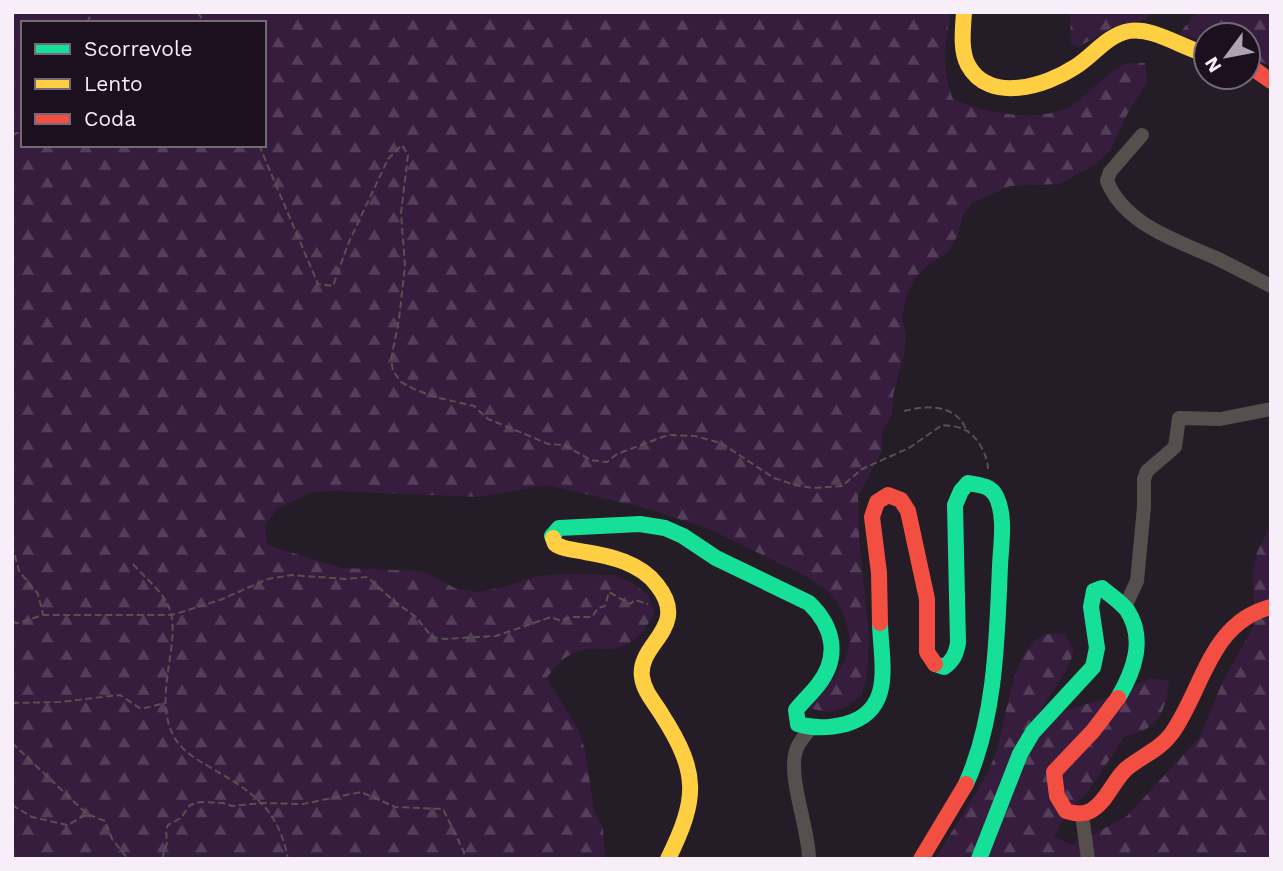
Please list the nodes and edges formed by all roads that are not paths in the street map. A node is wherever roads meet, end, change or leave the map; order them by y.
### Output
1 (964, 12) edge
2 (1192, 51) edge
3 (1142, 135) dead end
4 (1271, 286) edge
5 (1271, 409) edge
6 (1125, 607) junction
7 (1271, 607) edge
8 (810, 729) junction
9 (1082, 815) junction
10 (668, 859) edge
11 (809, 859) edge
12 (921, 859) edge
13 (979, 859) edge
14 (1088, 859) edge

1 - 2 street
3 - 4 street
5 - 6 street
6 - 9 street
6 - 13 street
7 - 9 street
8 - 10 street
8 - 11 street
8 - 12 street
9 - 14 street

